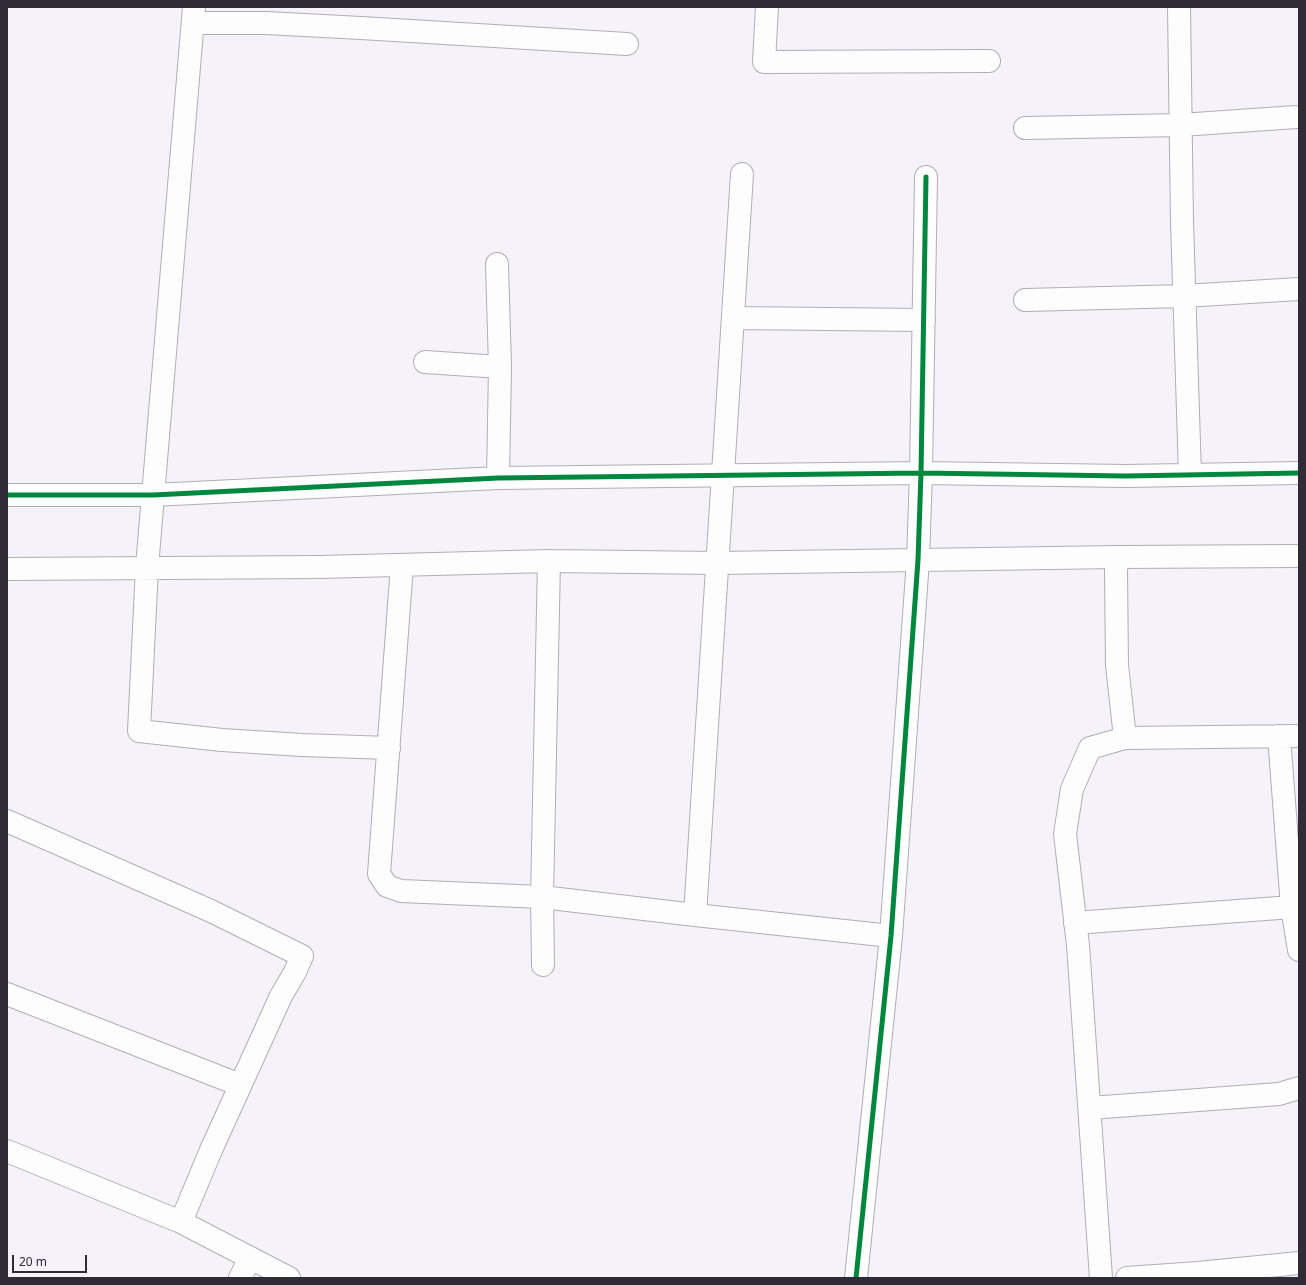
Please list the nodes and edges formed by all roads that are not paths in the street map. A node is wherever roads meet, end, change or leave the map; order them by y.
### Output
1 (767, 7) edge
2 (1179, 7) edge
3 (193, 15) edge
4 (627, 44) dead end
5 (989, 61) dead end
6 (1296, 118) dead end
7 (1181, 124) junction
8 (1024, 128) dead end
9 (742, 174) dead end
10 (926, 177) dead end
11 (497, 264) dead end
12 (1299, 289) edge
13 (1184, 296) junction
14 (1025, 300) dead end
15 (734, 318) junction
16 (924, 320) junction
17 (425, 362) dead end
18 (500, 367) junction
19 (921, 473) junction
20 (1299, 473) edge
21 (1190, 475) junction
22 (723, 477) junction
23 (498, 478) junction
24 (153, 495) junction
25 (7, 496) edge
26 (1299, 556) edge
27 (1118, 557) junction
28 (918, 560) junction
29 (549, 562) junction
30 (718, 563) junction
31 (402, 565) junction
32 (146, 567) junction
33 (7, 569) edge
34 (1289, 736) edge
35 (1125, 738) junction
36 (389, 748) junction
37 (7, 821) edge
38 (542, 897) junction
39 (1292, 908) junction
40 (695, 915) junction
41 (1075, 924) junction
42 (891, 936) junction
43 (1299, 950) edge
44 (543, 965) dead end
45 (7, 994) edge
46 (240, 1085) junction
47 (1299, 1088) edge
48 (1090, 1108) junction
49 (7, 1151) edge
50 (181, 1222) junction
51 (250, 1258) junction
52 (1299, 1263) edge
53 (240, 1278) edge
54 (289, 1278) edge
55 (856, 1278) edge
56 (1101, 1278) edge
57 (1127, 1278) edge

1 - 5 street
2 - 7 street
3 - 4 street
3 - 24 street
6 - 7 street
7 - 8 street
7 - 13 street
9 - 15 street
10 - 16 street
11 - 18 street
12 - 13 street
13 - 14 street
13 - 21 street
15 - 16 street
15 - 22 street
16 - 19 street
17 - 18 street
18 - 23 street
19 - 21 street
19 - 22 street
19 - 28 street
20 - 21 street
22 - 23 street
22 - 30 street
23 - 24 street
24 - 25 street
24 - 32 street
26 - 27 street
27 - 28 street
27 - 35 street
28 - 30 street
28 - 42 street
29 - 30 street
29 - 31 street
29 - 38 street
30 - 40 street
31 - 32 street
31 - 36 street
32 - 33 street
32 - 36 street
34 - 35 street
34 - 39 street
35 - 41 street
36 - 38 street
37 - 46 street
38 - 40 street
38 - 44 street
39 - 41 street
39 - 43 street
40 - 42 street
41 - 48 street
42 - 55 street
45 - 46 street
46 - 50 street
47 - 48 street
48 - 56 street
49 - 50 street
50 - 51 street
51 - 53 street
51 - 54 street
52 - 57 street

